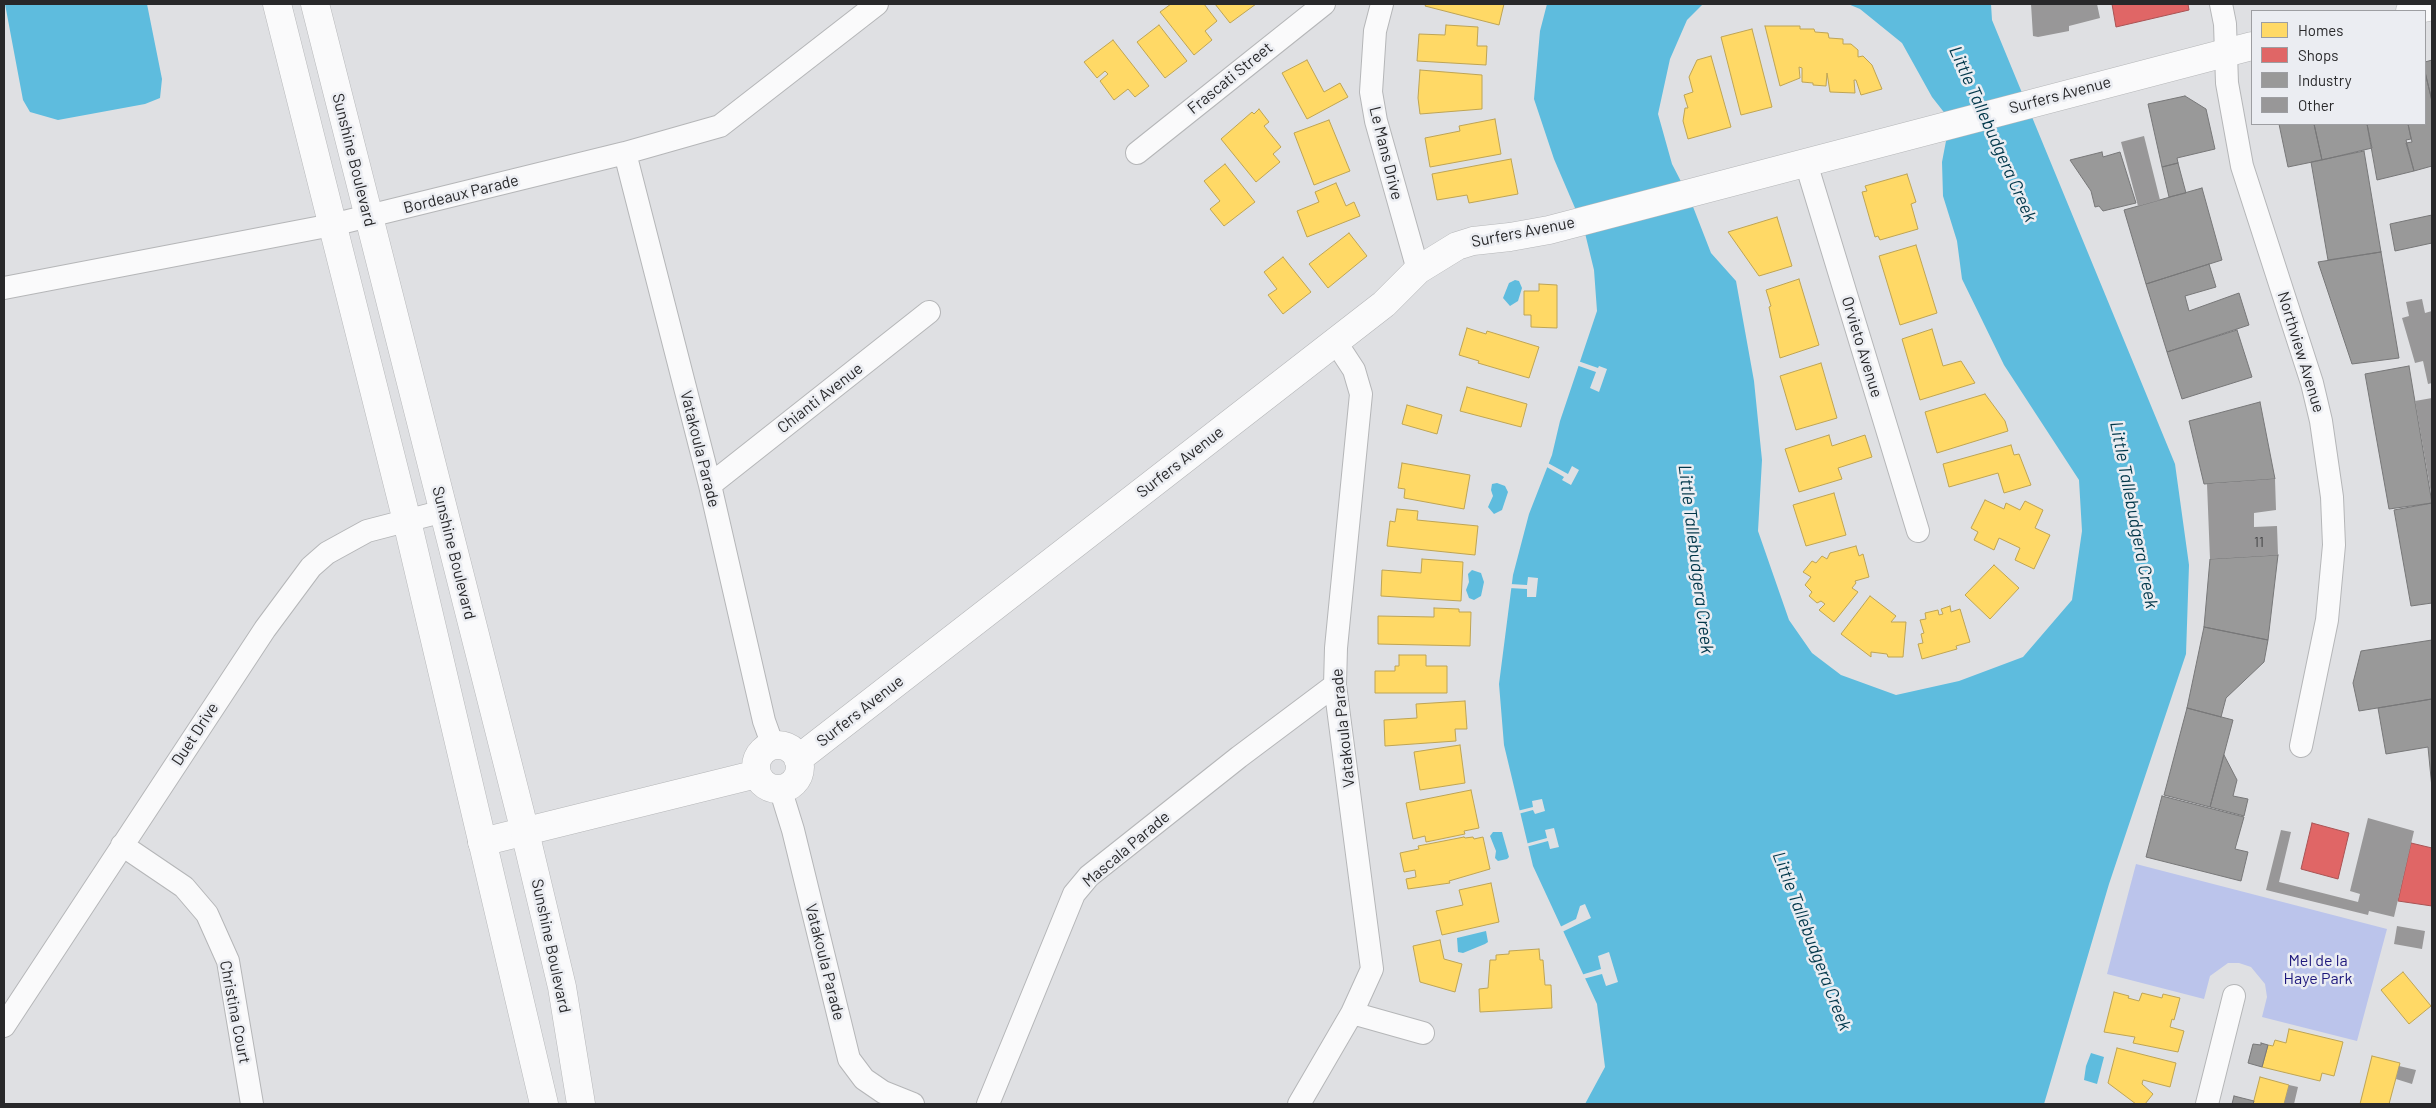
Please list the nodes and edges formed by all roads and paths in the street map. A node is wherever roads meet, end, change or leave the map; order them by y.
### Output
1 (277, 4) edge
2 (315, 4) edge
3 (877, 4) edge
4 (1324, 4) edge
5 (1382, 4) edge
6 (2221, 4) edge
7 (2432, 6) edge
8 (2414, 10) edge
9 (2251, 46) edge
10 (2226, 52) junction
11 (625, 153) junction
12 (1137, 153) dead end
13 (1806, 163) junction
14 (368, 216) junction
15 (332, 225) junction
16 (1418, 270) junction
17 (4, 288) edge
18 (929, 312) dead end
19 (1335, 341) junction
20 (710, 485) junction
21 (444, 511) junction
22 (407, 520) junction
23 (1918, 532) dead end
24 (1335, 685) junction
25 (773, 746) junction
26 (2301, 746) dead end
27 (798, 759) junction
28 (757, 774) junction
29 (780, 788) junction
30 (525, 832) junction
31 (482, 842) junction
32 (122, 845) junction
33 (2234, 996) dead end
34 (1352, 1013) junction
35 (4, 1026) edge
36 (1424, 1033) dead end
37 (252, 1104) edge
38 (544, 1104) edge
39 (580, 1104) edge
40 (913, 1104) edge
41 (988, 1104) edge
42 (1299, 1104) edge
43 (2207, 1104) edge

1 - 15 main road
2 - 14 main road, Sunshine Boulevard
3 - 11 street, Bordeaux Parade
4 - 12 street, Frascati Street
5 - 16 street, Le Mans Drive
6 - 10 street, Northview Avenue
7 - 8 main road
9 - 10 main road, Surfers Avenue
10 - 13 main road, Surfers Avenue
10 - 26 street, Northview Avenue
11 - 14 street, Bordeaux Parade
11 - 20 street, Vatakoula Parade
13 - 16 main road, Surfers Avenue
13 - 23 street, Orvieto Avenue
14 - 15 street, Bordeaux Parade
14 - 21 main road, Sunshine Boulevard
15 - 17 street, Bordeaux Parade
15 - 22 main road
16 - 19 main road, Surfers Avenue
18 - 20 street, Chianti Avenue
19 - 24 street, Vatakoula Parade
19 - 27 main road, Surfers Avenue
20 - 25 street, Vatakoula Parade
21 - 22 street, Duet Drive
21 - 30 main road, Sunshine Boulevard
22 - 31 main road
22 - 32 street, Duet Drive
24 - 34 street, Vatakoula Parade
24 - 41 street, Mascala Parade
25 - 27 main road
25 - 28 main road
27 - 29 main road
28 - 29 main road
28 - 30 main road
29 - 40 street, Vatakoula Parade
30 - 31 main road
30 - 39 main road, Sunshine Boulevard
31 - 38 main road
32 - 35 street, Duet Drive
32 - 37 street, Christina Court
33 - 43 street
34 - 36 street
34 - 42 street, Vatakoula Parade

